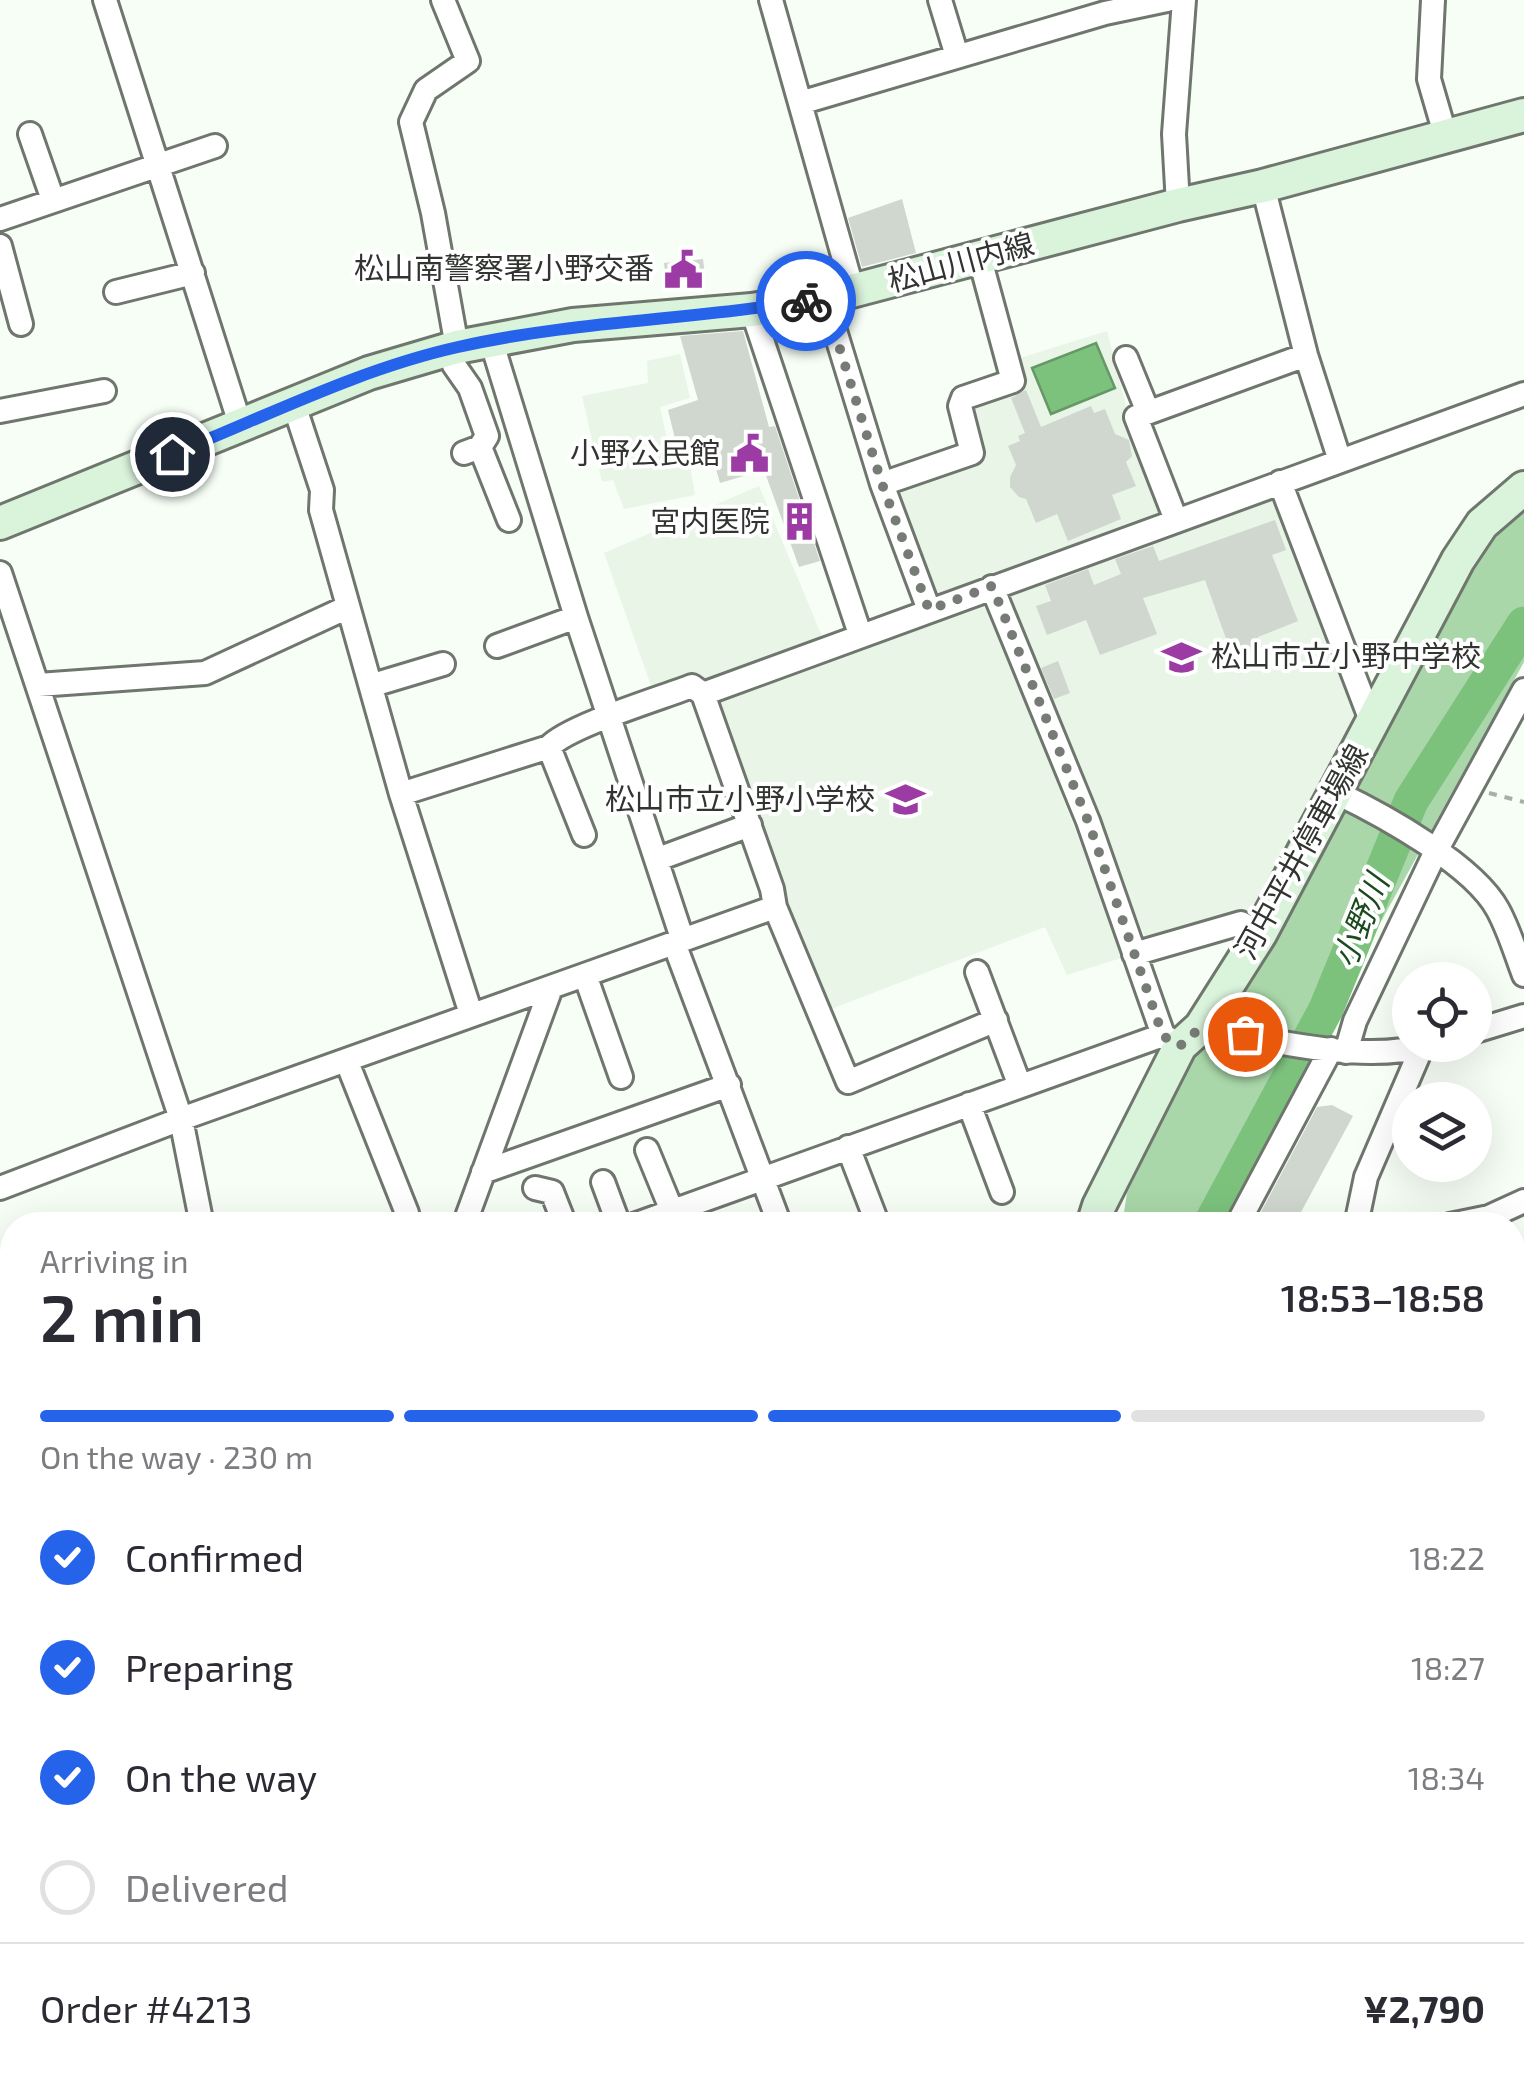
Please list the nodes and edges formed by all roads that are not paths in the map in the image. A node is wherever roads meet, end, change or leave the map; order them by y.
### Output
1 (104, 0) edge
2 (443, 0) edge
3 (771, 0) edge
4 (940, 0) edge
5 (1167, 0) edge
6 (1184, 0) edge
7 (1433, 0) edge
8 (1104, 6) edge
9 (957, 56) junction
10 (800, 102) junction
11 (1524, 115) edge
12 (30, 134) dead end
13 (1445, 134) junction
14 (215, 146) dead end
15 (159, 167) junction
16 (1263, 186) junction
17 (52, 200) junction
18 (1178, 205) junction
19 (0, 219) edge
20 (0, 246) edge
21 (980, 259) junction
22 (193, 273) junction
23 (116, 292) dead end
24 (839, 294) junction
25 (752, 310) junction
26 (21, 324) dead end
27 (491, 340) junction
28 (453, 348) junction
29 (1306, 355) junction
30 (1126, 358) dead end
31 (104, 391) dead end
32 (1524, 394) edge
33 (294, 405) junction
34 (0, 411) edge
35 (1148, 412) junction
36 (241, 427) junction
37 (1340, 461) junction
38 (1280, 482) junction
39 (882, 484) junction
40 (1524, 488) edge
41 (510, 520) dead end
42 (1176, 520) junction
43 (0, 523) edge
44 (0, 573) edge
45 (992, 586) junction
46 (348, 607) junction
47 (929, 610) junction
48 (576, 617) junction
49 (860, 634) junction
50 (498, 646) dead end
51 (442, 664) dead end
52 (38, 685) junction
53 (372, 685) junction
54 (1524, 690) edge
55 (703, 694) junction
56 (610, 716) junction
57 (1372, 724) junction
58 (549, 747) junction
59 (401, 794) junction
60 (1344, 796) junction
61 (750, 824) junction
62 (584, 835) dead end
63 (1432, 849) junction
64 (658, 860) junction
65 (776, 907) junction
66 (1260, 934) junction
67 (678, 941) junction
68 (1134, 954) junction
69 (978, 972) dead end
70 (584, 975) junction
71 (1524, 975) edge
72 (550, 988) junction
73 (471, 1014) junction
74 (1524, 1016) edge
75 (996, 1020) junction
76 (1492, 1026) edge
77 (1187, 1034) junction
78 (1333, 1049) junction
79 (1392, 1053) edge
80 (347, 1062) junction
81 (1418, 1062) edge
82 (621, 1076) dead end
83 (729, 1086) junction
84 (1020, 1086) junction
85 (969, 1104) junction
86 (180, 1119) junction
87 (848, 1147) junction
88 (647, 1150) dead end
89 (483, 1172) junction
90 (762, 1177) junction
91 (603, 1182) dead end
92 (0, 1188) edge
93 (534, 1188) dead end
94 (1002, 1192) dead end
95 (1524, 1202) edge
96 (199, 1212) edge
97 (407, 1212) edge
98 (469, 1212) edge
99 (560, 1212) edge
100 (615, 1212) edge
101 (654, 1212) edge
102 (675, 1212) edge
103 (775, 1212) edge
104 (873, 1212) edge
105 (1097, 1212) edge
106 (1243, 1212) edge
107 (1359, 1212) edge
108 (1501, 1212) edge

1 - 15 street
2 - 28 street
3 - 10 street
4 - 9 street
5 - 8 street
6 - 18 street
7 - 13 street
8 - 9 street
9 - 10 street
10 - 24 street
11 - 13 main road, 松山川内線
12 - 17 street
13 - 16 main road, 松山川内線
14 - 15 street
15 - 17 street
15 - 22 street
16 - 18 main road, 松山川内線
16 - 29 street
17 - 19 street
18 - 21 main road, 松山川内線
20 - 26 street
21 - 24 main road, 松山川内線
21 - 39 street
22 - 23 street
22 - 36 street
24 - 25 main road, 松山川内線
24 - 39 street
25 - 27 main road, 松山川内線
25 - 49 street
27 - 28 main road, 松山川内線
27 - 48 street
28 - 33 main road, 松山川内線
28 - 41 street
29 - 35 street
29 - 37 street
30 - 35 street
31 - 34 street
32 - 37 street
33 - 36 main road, 松山川内線
33 - 46 street
35 - 42 street
36 - 43 main road, 松山川内線
37 - 38 street
38 - 42 street
38 - 57 street
39 - 47 street
40 - 57 main road, 河中平井停車場線
42 - 45 street
44 - 52 street
45 - 47 street
45 - 68 street
46 - 52 street
46 - 53 street
47 - 49 street
48 - 50 street
48 - 56 street
49 - 55 street
51 - 53 street
52 - 86 street
53 - 59 street
54 - 63 street
55 - 56 street
55 - 61 street
56 - 58 street
56 - 64 street
57 - 60 main road, 河中平井停車場線
58 - 59 street
58 - 62 street
59 - 73 street
60 - 63 street
60 - 66 main road, 河中平井停車場線
61 - 64 street
61 - 65 street
63 - 71 street
63 - 78 street
64 - 67 street
65 - 67 street
65 - 75 street
66 - 68 street
66 - 77 main road, 河中平井停車場線
67 - 70 street
67 - 83 street
68 - 77 street
69 - 75 street
70 - 72 street
70 - 82 street
72 - 73 street
72 - 89 street
73 - 80 street
74 - 76 street
75 - 84 street
77 - 78 street
77 - 84 street
77 - 105 main road, 河中平井停車場線
78 - 79 street
78 - 106 street
80 - 86 street
80 - 97 street
81 - 107 street
83 - 89 street
83 - 90 street
84 - 85 street
85 - 87 street
85 - 94 street
86 - 92 street
86 - 96 street
87 - 90 street
87 - 104 street
88 - 101 street
89 - 98 street
90 - 102 street
90 - 103 street
91 - 100 street
93 - 99 street
95 - 108 street

